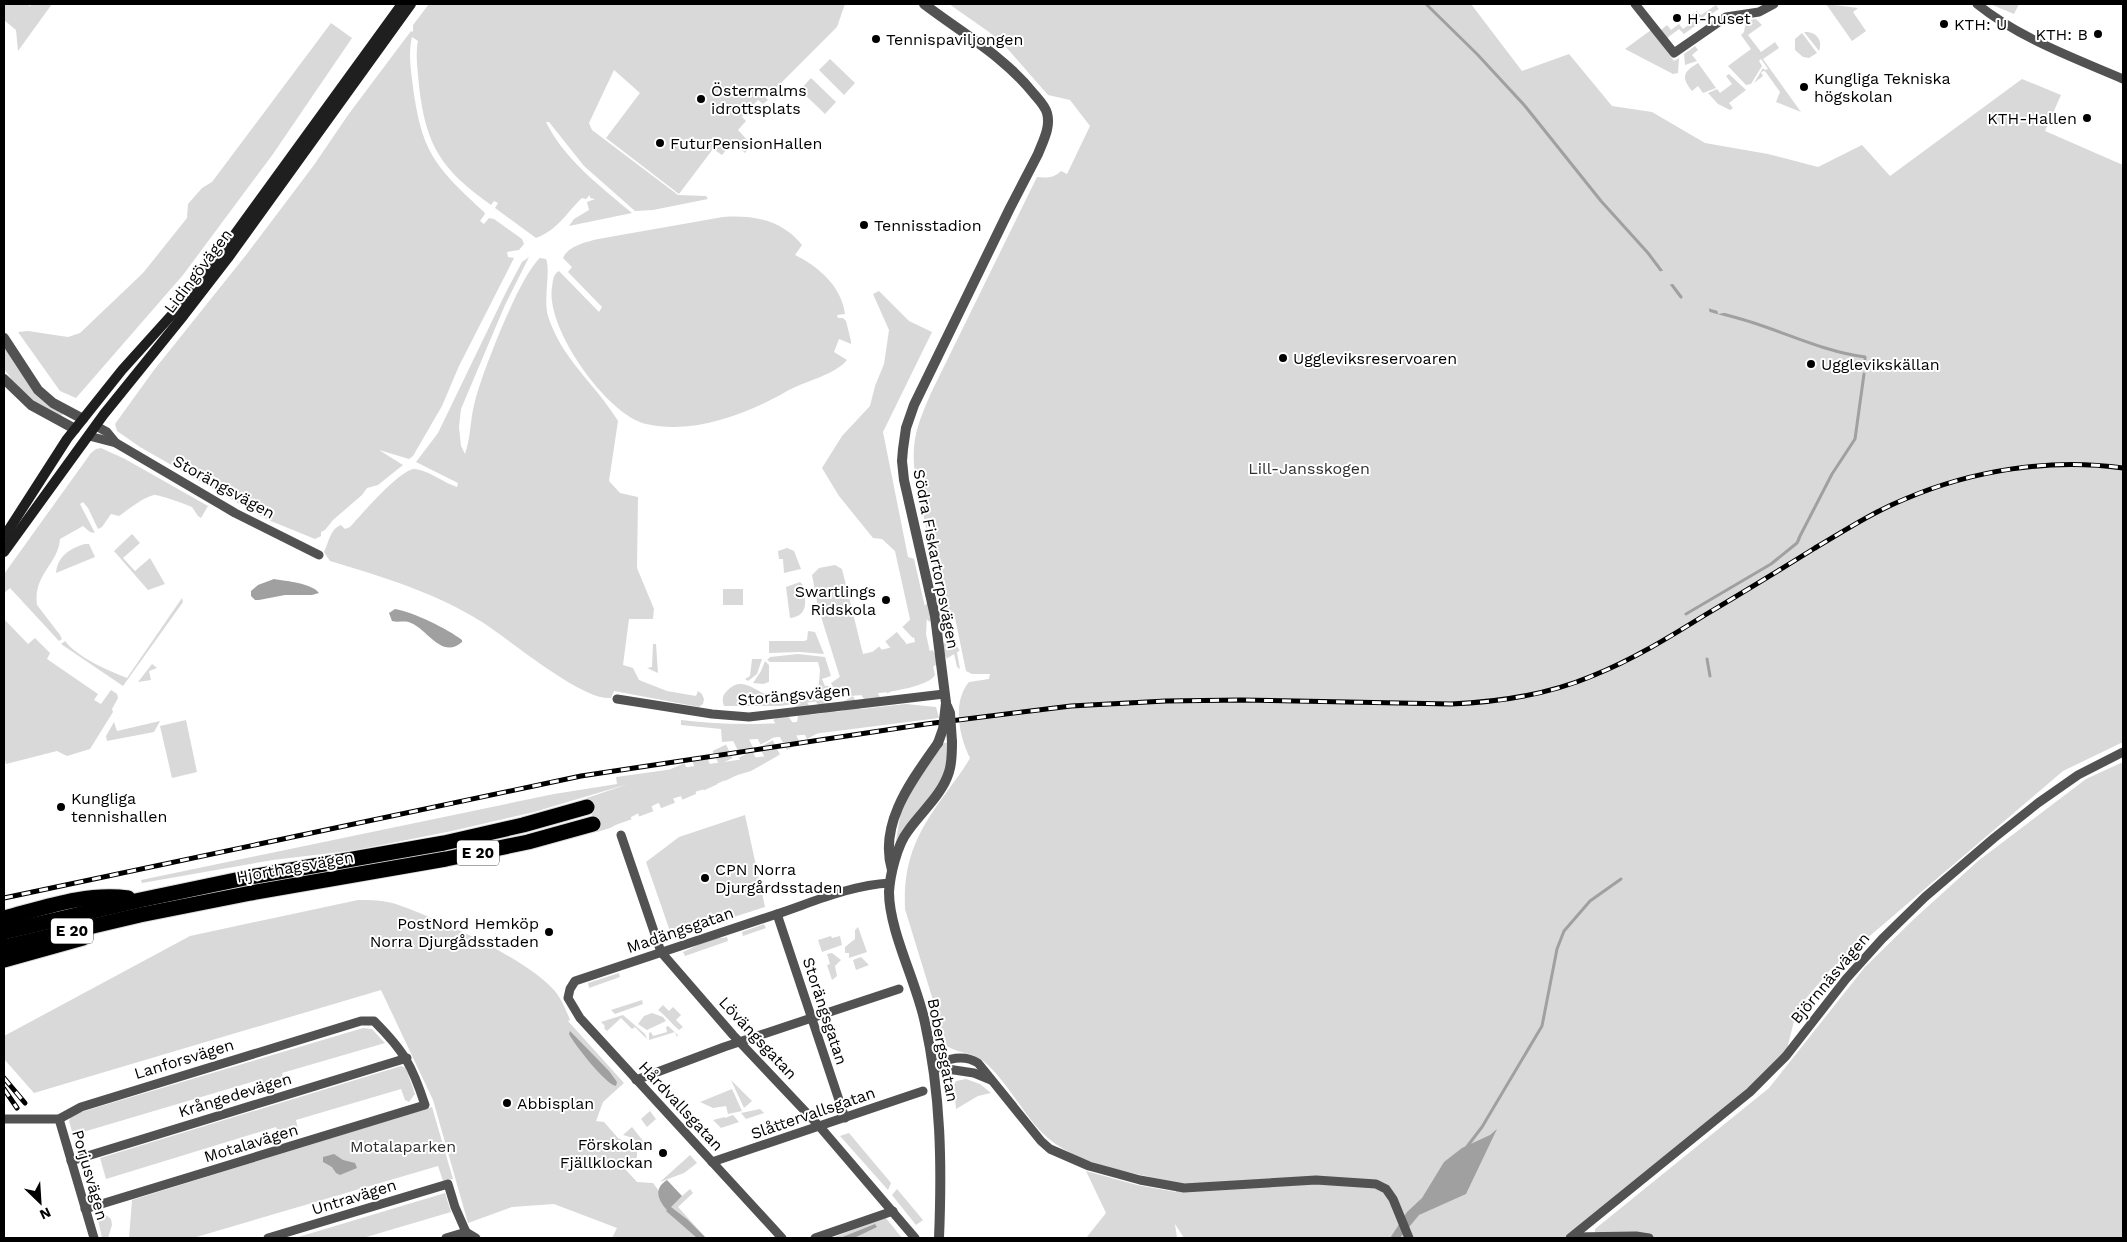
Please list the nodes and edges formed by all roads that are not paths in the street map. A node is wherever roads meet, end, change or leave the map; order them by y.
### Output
1 (402, 4) edge
2 (411, 4) edge
3 (924, 4) edge
4 (1635, 4) edge
5 (1774, 4) edge
6 (1977, 4) edge
7 (2123, 79) edge
8 (4, 333) edge
9 (4, 338) edge
10 (4, 379) edge
11 (83, 419) junction
12 (96, 426) junction
13 (75, 429) junction
14 (89, 436) junction
15 (116, 443) junction
16 (4, 537) edge
17 (4, 552) edge
18 (319, 555) dead end
19 (617, 699) dead end
20 (945, 699) junction
21 (2123, 752) edge
22 (587, 807) tunnel mouth
23 (593, 824) tunnel mouth
24 (621, 835) dead end
25 (892, 871) junction
26 (890, 883) junction
27 (140, 907) junction
28 (777, 914) junction
29 (4, 918) edge
30 (4, 932) edge
31 (4, 947) edge
32 (661, 952) junction
33 (4, 960) edge
34 (570, 989) joint
35 (899, 989) dead end
36 (812, 1019) junction
37 (740, 1042) junction
38 (407, 1058) junction
39 (934, 1067) junction
40 (636, 1080) junction
41 (991, 1080) junction
42 (923, 1092) dead end
43 (845, 1118) junction
44 (4, 1119) edge
45 (59, 1119) junction
46 (820, 1127) junction
47 (71, 1161) junction
48 (712, 1162) junction
49 (85, 1209) junction
50 (893, 1211) junction
51 (466, 1232) junction
52 (1409, 1237) edge
53 (1571, 1237) edge
54 (94, 1238) edge
55 (268, 1238) edge
56 (446, 1238) edge
57 (476, 1238) edge
58 (782, 1238) edge
59 (815, 1238) edge
60 (914, 1238) edge
61 (939, 1238) edge
62 (1649, 1238) edge

1 - 11 main road, Lidingövägen
2 - 12 main road, Lidingövägen
3 - 20 street, Södra Fiskartorpsvägen
4 - 5 street
6 - 7 street
8 - 9 street
9 - 11 street
10 - 13 street
11 - 12 main road
11 - 13 main road, Lidingövägen
12 - 14 main road, Lidingövägen
12 - 15 street, Storängsvägen
13 - 14 main road
13 - 16 main road, Lidingövägen
14 - 15 street, Storängsvägen
14 - 17 main road, Lidingövägen
15 - 18 street, Storängsvägen
19 - 20 street, Storängsvägen
20 - 25 street, Bobergsgatan, bridge
20 - 25 street, Bobergsgatan, bridge
21 - 53 street, Björnnäsvägen
22 - 27 highway, Hjorthagsvägen / E 20
23 - 27 highway, Hjorthagsvägen / E 20
24 - 32 street, Lövängsgatan
25 - 26 street, Bobergsgatan
26 - 28 street, Madängsgatan
26 - 39 street, Bobergsgatan
27 - 29 highway
27 - 30 highway, Hjorthagsvägen / E 20
27 - 31 highway, Hjorthagsvägen / E 20
27 - 33 highway
28 - 32 street, Madängsgatan
28 - 36 street, Storängsgatan
32 - 34 street, Madängsgatan
32 - 37 street, Lövängsgatan
34 - 40 street, Hårdvallsgatan
35 - 36 street
36 - 37 street
36 - 43 street, Storängsgatan
37 - 40 street
37 - 46 street, Lövängsgatan
38 - 45 street, Lanforsvägen
38 - 47 street, Krångedevägen
38 - 49 street, Motalavägen
39 - 41 street
39 - 41 street
39 - 61 street, Bobergsgatan
40 - 48 street, Hårdvallsgatan
41 - 52 street
42 - 43 street, Slåttervallsgatan
43 - 46 street, Slåttervallsgatan
44 - 45 street, Lanforsvägen
45 - 47 street, Porjusvägen
46 - 48 street, Slåttervallsgatan
46 - 50 street, Lövängsgatan
47 - 49 street, Porjusvägen
48 - 58 street, Hårdvallsgatan
49 - 54 street, Porjusvägen
50 - 59 street
50 - 60 street, Lövängsgatan
51 - 55 street, Untravägen
51 - 56 street
51 - 57 street
53 - 62 street

